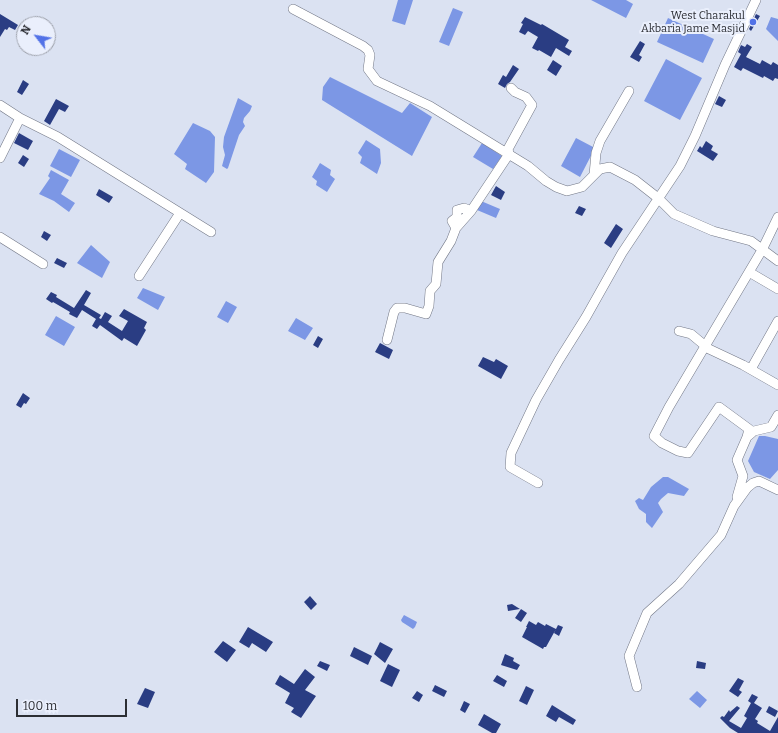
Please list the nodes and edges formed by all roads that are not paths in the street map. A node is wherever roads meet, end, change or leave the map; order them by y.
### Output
1 (756, 0) edge
2 (293, 9) dead end
3 (511, 88) dead end
4 (629, 91) dead end
5 (0, 105) edge
6 (20, 118) junction
7 (509, 154) junction
8 (0, 158) edge
9 (594, 175) junction
10 (658, 198) junction
11 (180, 213) junction
12 (778, 217) edge
13 (211, 232) dead end
14 (0, 238) edge
15 (762, 250) junction
16 (778, 261) edge
17 (43, 264) dead end
18 (749, 272) junction
19 (139, 276) dead end
20 (778, 289) edge
21 (778, 321) edge
22 (679, 331) dead end
23 (387, 340) dead end
24 (705, 346) junction
25 (751, 369) junction
26 (778, 385) edge
27 (778, 415) edge
28 (747, 437) junction
29 (538, 483) dead end
30 (778, 490) edge
31 (734, 506) junction
32 (637, 687) dead end

1 - 10 street
2 - 7 street
3 - 7 street
4 - 9 street
5 - 6 street
6 - 8 street
6 - 11 street
7 - 9 street
7 - 23 street
9 - 10 street
10 - 15 street
10 - 29 street
11 - 13 street
11 - 19 street
12 - 15 street
14 - 17 street
15 - 16 street
15 - 18 street
18 - 20 street
18 - 24 street
21 - 25 street
22 - 24 street
24 - 25 street
24 - 28 street
25 - 26 street
27 - 28 street
28 - 31 street
30 - 31 street
31 - 32 street

